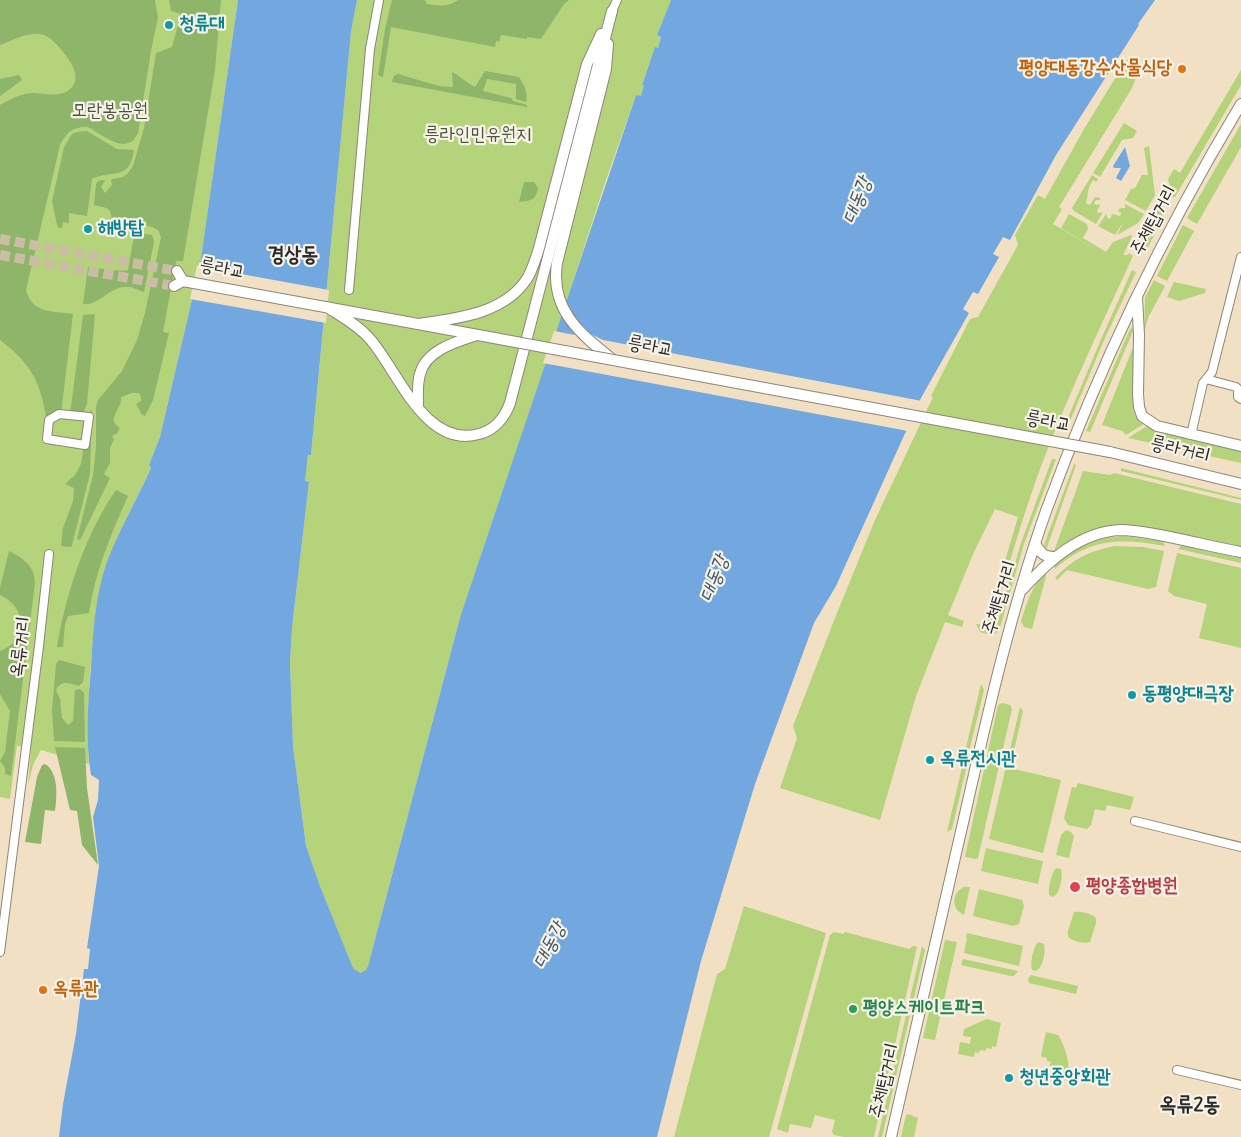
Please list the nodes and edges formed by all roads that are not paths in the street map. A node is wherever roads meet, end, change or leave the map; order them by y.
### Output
1 (379, 0) edge
2 (617, 0) edge
3 (612, 5) edge
4 (1241, 104) edge
5 (1241, 257) edge
6 (176, 271) tunnel mouth
7 (349, 290) dead end
8 (1136, 294) junction
9 (327, 308) junction
10 (418, 324) junction
11 (478, 335) junction
12 (612, 359) junction
13 (1206, 379) junction
14 (1241, 399) edge
15 (418, 406) junction
16 (49, 420) joint
17 (1191, 435) junction
18 (1241, 446) edge
19 (1110, 452) joint
20 (1241, 484) edge
21 (1036, 545) junction
22 (1241, 552) edge
23 (48, 554) dead end
24 (1055, 557) junction
25 (1020, 592) junction
26 (1135, 821) dead end
27 (1241, 846) edge
28 (0, 947) edge
29 (1177, 1070) dead end
30 (1241, 1085) edge
31 (891, 1137) edge

1 - 7 street
2 - 3 street
3 - 10 main road
3 - 12 main road
3 - 15 main road
4 - 8 main road, 주체탑거리
5 - 13 street
6 - 9 main road, 릉라교
8 - 17 main road
8 - 21 main road, 주체탑거리
9 - 10 main road, 릉라교
9 - 15 main road
10 - 11 main road, 릉라교
11 - 12 main road, 릉라교, bridge
11 - 15 main road
12 - 19 main road, 릉라교, bridge
13 - 14 street
13 - 17 street
16 - 16 street
17 - 18 main road
19 - 20 main road, 릉라거리
21 - 24 main road
21 - 25 main road, 주체탑거리
22 - 24 main road
23 - 28 street, 옥류거리
24 - 25 main road
25 - 31 main road, 주체탑거리
26 - 27 street
29 - 30 street

